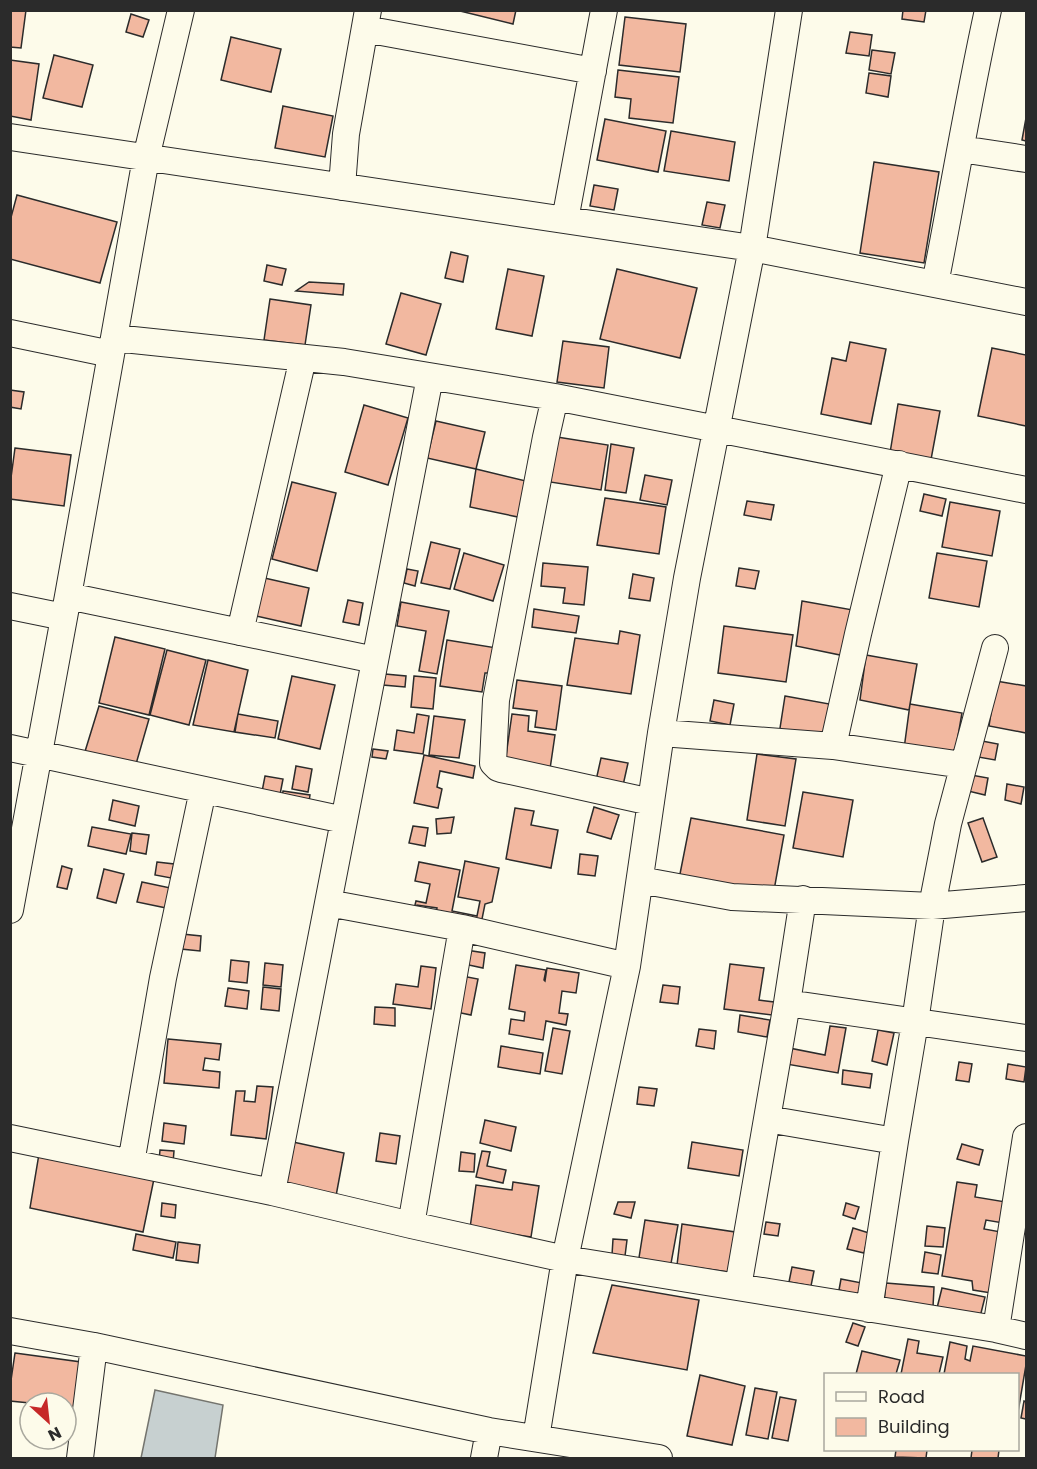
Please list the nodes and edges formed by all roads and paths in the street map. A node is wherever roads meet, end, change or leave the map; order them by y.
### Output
1 (181, 10) edge
2 (604, 10) edge
3 (789, 10) edge
4 (987, 10) edge
5 (367, 20) edge
6 (593, 71) junction
7 (10, 137) edge
8 (961, 149) junction
9 (146, 158) junction
10 (1026, 159) edge
11 (342, 187) junction
12 (565, 220) junction
13 (752, 248) junction
14 (935, 284) junction
15 (1026, 302) edge
16 (10, 333) edge
17 (112, 346) junction
18 (303, 358) junction
19 (430, 377) junction
20 (555, 397) junction
21 (716, 429) junction
22 (899, 464) junction
23 (1026, 490) edge
24 (10, 606) edge
25 (66, 606) junction
26 (240, 632) junction
27 (995, 648) dead end
28 (375, 660) junction
29 (661, 734) junction
30 (833, 746) junction
31 (10, 748) edge
32 (39, 754) junction
33 (963, 765) junction
34 (202, 790) junction
35 (651, 802) junction
36 (344, 820) junction
37 (640, 880) junction
38 (1026, 898) edge
39 (802, 899) junction
40 (328, 903) junction
41 (932, 906) junction
42 (10, 910) edge
43 (462, 928) junction
44 (627, 966) junction
45 (787, 1003) junction
46 (915, 1022) junction
47 (1026, 1038) edge
48 (767, 1119) junction
49 (1026, 1137) edge
50 (10, 1138) edge
51 (895, 1141) junction
52 (131, 1163) junction
53 (272, 1192) junction
54 (411, 1225) junction
55 (565, 1259) junction
56 (738, 1287) junction
57 (869, 1309) junction
58 (996, 1329) junction
59 (10, 1331) edge
60 (1026, 1336) edge
61 (94, 1346) junction
62 (489, 1431) junction
63 (536, 1438) junction
64 (617, 1455) edge
65 (80, 1458) edge
66 (484, 1458) edge
67 (659, 1458) edge

1 - 9 street
2 - 6 street
3 - 13 street
4 - 8 street
5 - 6 street
5 - 11 street
6 - 12 street
7 - 9 street
8 - 10 street
8 - 14 street
9 - 11 street
9 - 17 street
11 - 12 street
12 - 13 street
13 - 14 street
13 - 21 street
14 - 15 street
16 - 17 street
17 - 18 street
17 - 25 street
18 - 19 street
18 - 26 street
19 - 20 street
19 - 28 street
20 - 21 street
20 - 35 street
21 - 22 street
21 - 29 street
22 - 23 street
22 - 30 street
24 - 25 street
25 - 26 street
25 - 32 street
26 - 28 street
27 - 33 street
28 - 36 street
29 - 30 street
29 - 35 street
30 - 33 street
31 - 32 street
32 - 34 street
32 - 42 street
33 - 41 street
34 - 36 street
34 - 52 street
35 - 37 street
36 - 40 street
37 - 39 street
37 - 44 street
38 - 41 street
39 - 41 street
39 - 45 street
40 - 43 street
40 - 53 street
41 - 46 street
43 - 44 street
43 - 54 street
44 - 55 street
45 - 46 street
45 - 48 street
46 - 47 street
46 - 51 street
48 - 51 street
48 - 56 street
49 - 58 street
50 - 52 street
51 - 57 street
52 - 53 street
53 - 54 street
54 - 55 street
55 - 56 street
55 - 63 street
56 - 57 street
57 - 58 street
58 - 60 street
59 - 61 street
61 - 62 street
61 - 65 street
62 - 63 street
62 - 66 street
63 - 64 street
64 - 67 street

